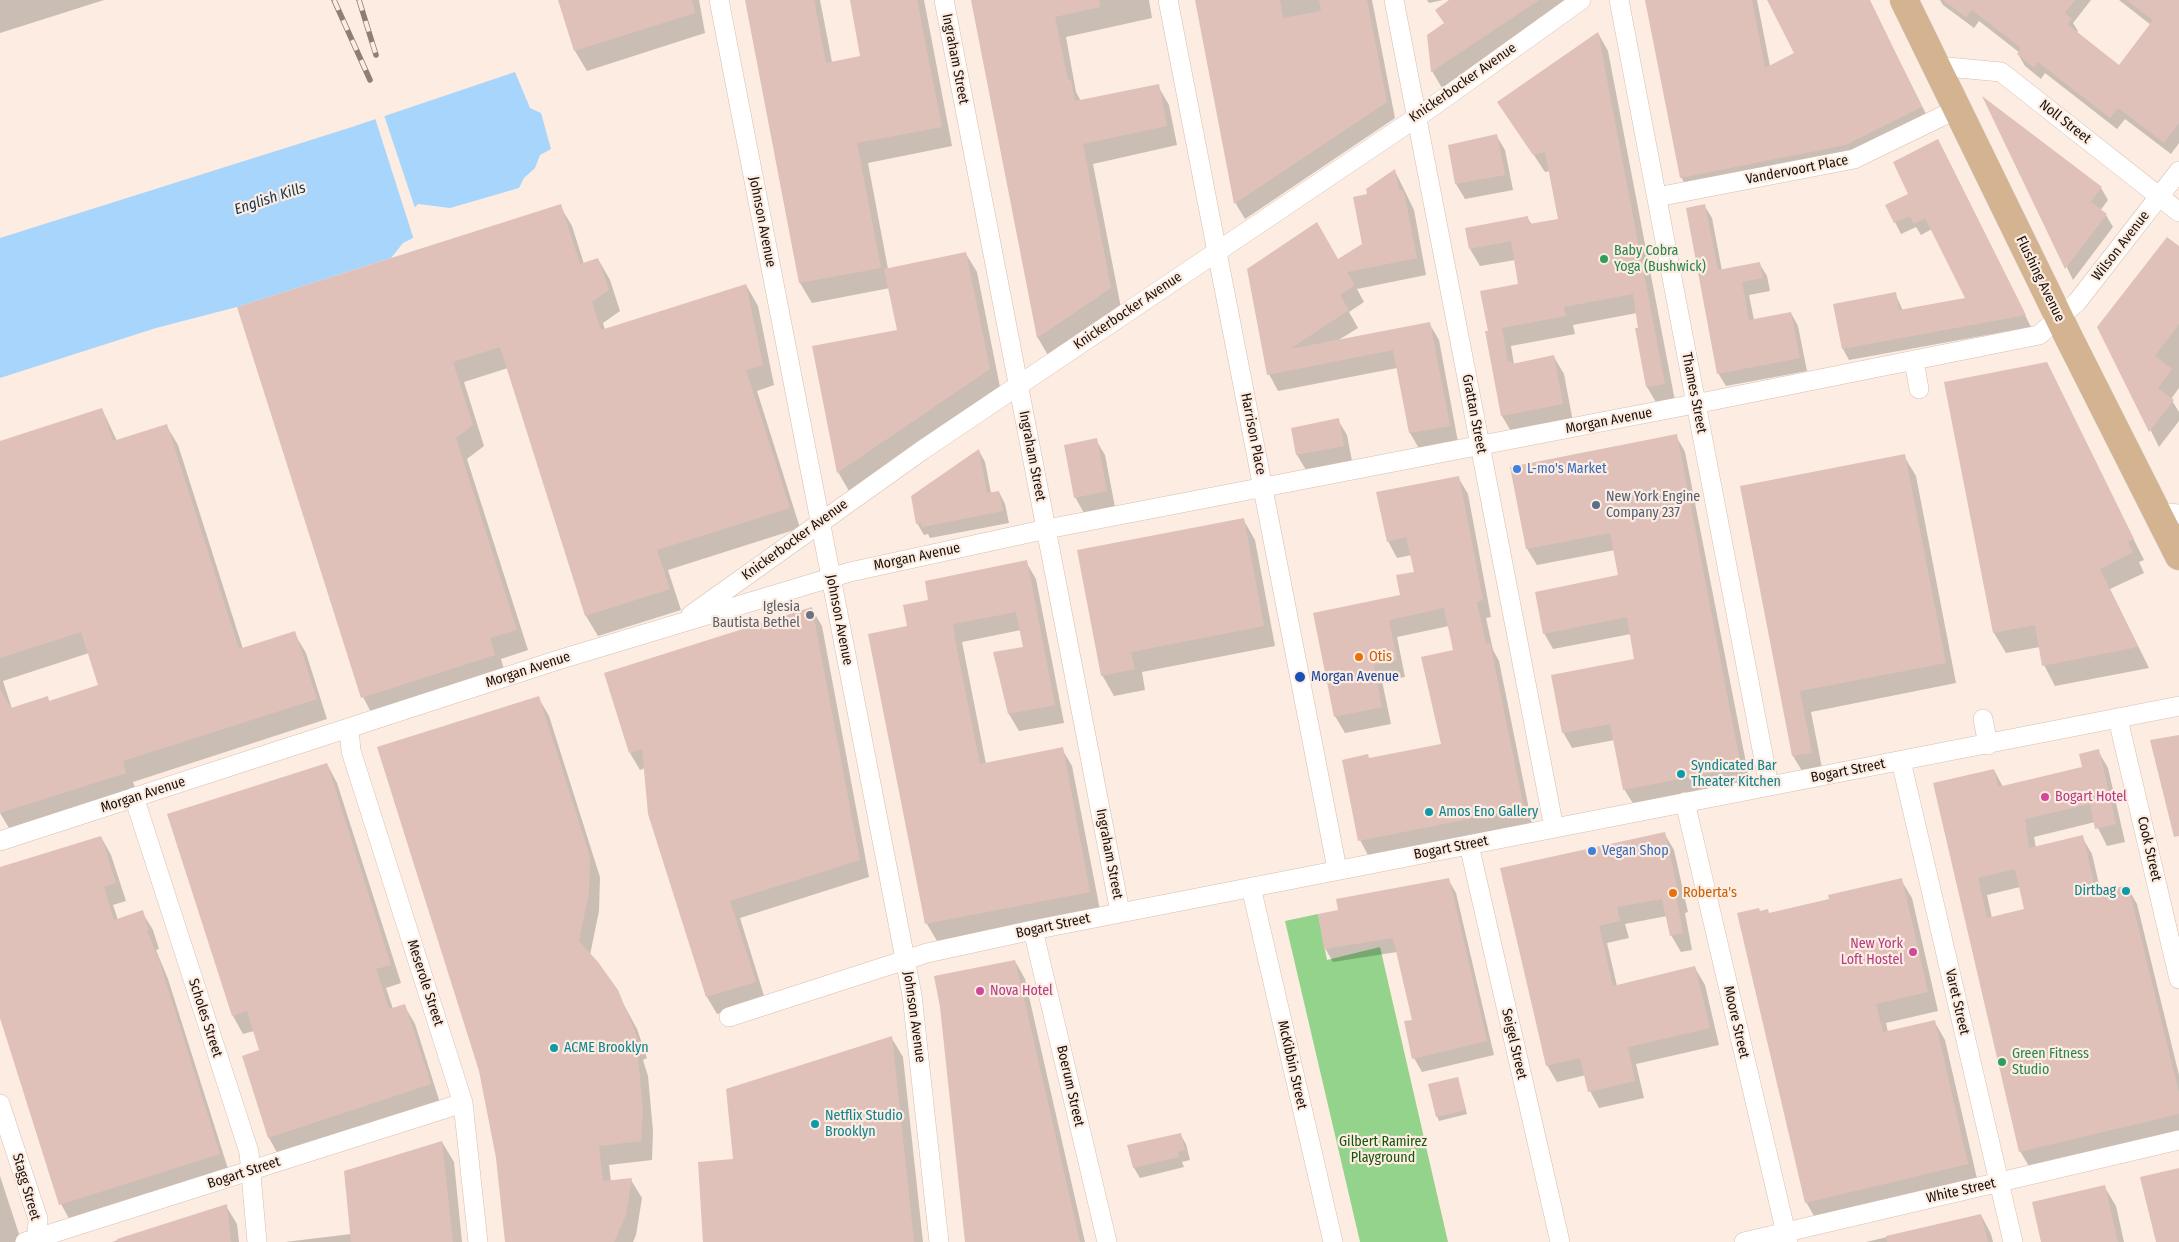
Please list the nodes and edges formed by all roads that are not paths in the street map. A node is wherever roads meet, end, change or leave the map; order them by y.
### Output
1 (719, 0) edge
2 (944, 0) edge
3 (1168, 0) edge
4 (1394, 0) edge
5 (1581, 0) edge
6 (1619, 0) edge
7 (1904, 0) edge
8 (1937, 66) junction
9 (1957, 110) junction
10 (1416, 117) junction
11 (2179, 171) edge
12 (1657, 197) junction
13 (2159, 197) junction
14 (2179, 212) edge
15 (1218, 251) junction
16 (2059, 317) junction
17 (1914, 361) junction
18 (1018, 385) junction
19 (1919, 388) dead end
20 (1696, 404) junction
21 (1480, 445) junction
22 (1263, 487) junction
23 (2169, 513) edge
24 (820, 521) junction
25 (1047, 529) junction
26 (2179, 556) edge
27 (831, 578) junction
28 (678, 625) junction
29 (2179, 706) edge
30 (1983, 719) dead end
31 (2118, 719) junction
32 (349, 728) junction
33 (1988, 745) junction
34 (1901, 761) junction
35 (1769, 786) junction
36 (134, 797) junction
37 (1685, 802) junction
38 (1554, 828) junction
39 (0, 840) edge
40 (1469, 845) junction
41 (1337, 869) junction
42 (1251, 887) junction
43 (1120, 912) junction
44 (1033, 930) junction
45 (906, 960) junction
46 (2179, 979) edge
47 (729, 1017) dead end
48 (463, 1103) junction
49 (0, 1104) edge
50 (2179, 1140) edge
51 (250, 1171) junction
52 (1999, 1182) junction
53 (1787, 1237) edge
54 (33, 1241) edge
55 (257, 1242) edge
56 (478, 1242) edge
57 (939, 1242) edge
58 (1107, 1242) edge
59 (1334, 1242) edge
60 (1560, 1242) edge
61 (1744, 1242) edge
62 (2013, 1242) edge

1 - 24 street, Johnson Avenue
2 - 18 street, Ingraham Street
3 - 15 street, Harrison Place
4 - 10 street, Grattan Street
5 - 10 street, Knickerbocker Avenue
6 - 12 street, Thames Street
7 - 8 main road, Flushing Avenue
8 - 9 main road, Flushing Avenue
8 - 13 street, Noll Street
9 - 12 street, Vandervoort Place
9 - 16 main road, Flushing Avenue
10 - 15 street, Knickerbocker Avenue
10 - 21 street, Grattan Street
11 - 13 street, Wilson Avenue
12 - 20 street, Thames Street
13 - 14 street, Noll Street
13 - 16 street, Wilson Avenue
15 - 18 street, Knickerbocker Avenue
15 - 22 street, Harrison Place
16 - 17 street, Morgan Avenue
16 - 23 main road, Flushing Avenue
17 - 19 street
17 - 20 street, Morgan Avenue
18 - 24 street, Knickerbocker Avenue
18 - 25 street, Ingraham Street
20 - 21 street, Morgan Avenue
20 - 35 street, Thames Street
21 - 22 street, Morgan Avenue
21 - 38 street, Grattan Street
22 - 25 street, Morgan Avenue
22 - 41 street, Harrison Place
23 - 26 main road, Flushing Avenue
24 - 27 street, Johnson Avenue
24 - 28 street, Knickerbocker Avenue
25 - 27 street, Morgan Avenue
25 - 43 street, Ingraham Street
27 - 28 street, Morgan Avenue
27 - 45 street, Johnson Avenue
28 - 32 street, Morgan Avenue
29 - 31 street, Bogart Street
30 - 33 street
31 - 33 street, Bogart Street
31 - 46 street, Cook Street
32 - 36 street, Morgan Avenue
32 - 48 street, Meserole Street
33 - 34 street, Bogart Street
34 - 35 street, Bogart Street
34 - 52 street, Varet Street
35 - 37 street, Bogart Street
36 - 39 street, Morgan Avenue
36 - 51 street, Scholes Street
37 - 38 street, Bogart Street
37 - 53 street, Moore Street
38 - 40 street, Bogart Street
40 - 41 street, Bogart Street
40 - 60 street, Seigel Street
41 - 42 street, Bogart Street
42 - 43 street, Bogart Street
42 - 59 street, McKibbin Street
43 - 44 street, Bogart Street
44 - 45 street, Bogart Street
44 - 58 street, Boerum Street
45 - 47 street, Bogart Street
45 - 57 street, Johnson Avenue
48 - 51 street, Bogart Street
48 - 56 street, Meserole Street
49 - 54 street, Stagg Street
50 - 52 street, White Street
51 - 54 street, Bogart Street
51 - 55 street, Scholes Street
52 - 53 street, White Street
52 - 62 street, Varet Street
53 - 61 street, White Street

